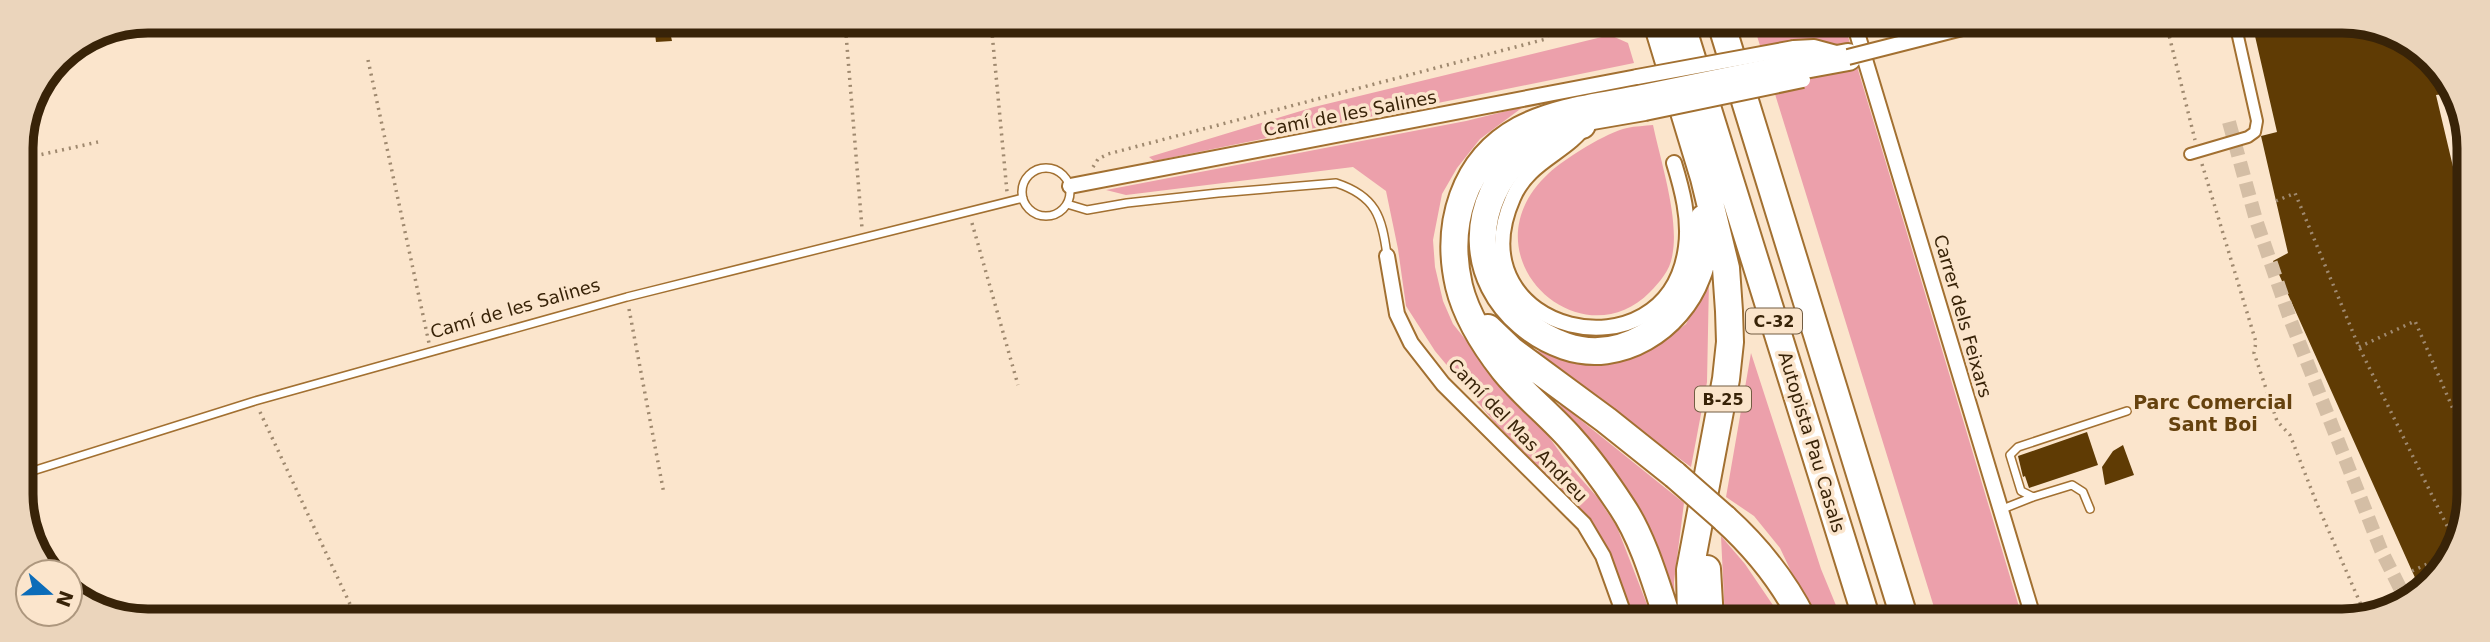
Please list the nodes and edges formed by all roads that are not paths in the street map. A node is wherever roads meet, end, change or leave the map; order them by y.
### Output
1 (1660, 33) edge
2 (1684, 33) edge
3 (1724, 33) edge
4 (1857, 33) edge
5 (1943, 33) edge
6 (2237, 33) edge
7 (1848, 57) joint
8 (1642, 96) junction
9 (1587, 123) junction
10 (2194, 153) road end
11 (1674, 163) dead end
12 (1704, 178) junction
13 (1070, 186) junction
14 (1023, 198) junction
15 (1067, 204) junction
16 (1387, 256) joint
17 (1462, 298) junction
18 (2127, 411) dead end
19 (1708, 470) junction
20 (33, 471) edge
21 (2033, 497) junction
22 (2090, 509) dead end
23 (1999, 510) junction
24 (1892, 577) junction
25 (1622, 609) edge
26 (1664, 609) edge
27 (1692, 609) edge
28 (1709, 609) edge
29 (1796, 609) edge
30 (1864, 609) edge
31 (1902, 609) edge
32 (1905, 609) edge
33 (2030, 609) edge

1 - 12 highway, B-25
2 - 30 highway, Autopista Pau Casals / C-32
3 - 24 highway, Autopista Pau Casals / C-32
4 - 23 street, Carrer dels Feixars
5 - 7 street, bridge
6 - 10 street
7 - 8 highway, bridge
8 - 9 street
8 - 13 street, Camí de les Salines
8 - 17 highway
9 - 11 street
9 - 12 highway
12 - 19 highway, B-25
13 - 14 lane
13 - 15 lane
14 - 15 lane
14 - 20 lane, Camí de les Salines
15 - 16 lane, Camí del Mas Andreu
16 - 25 street, Camí del Mas Andreu
17 - 26 highway
17 - 29 highway, bridge
18 - 21 lane
19 - 27 highway, B-25
19 - 28 highway
21 - 22 lane
21 - 23 lane
23 - 33 street, Carrer dels Feixars
24 - 31 highway, Autopista Pau Casals / C-32
24 - 32 highway

